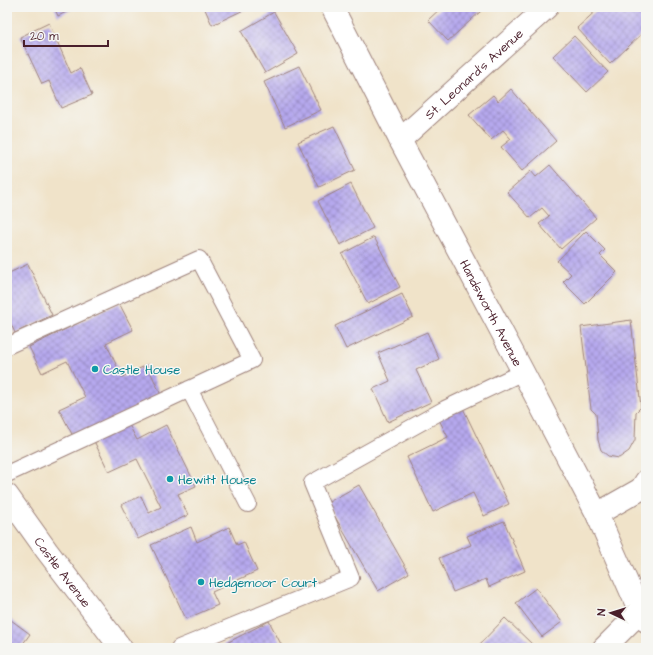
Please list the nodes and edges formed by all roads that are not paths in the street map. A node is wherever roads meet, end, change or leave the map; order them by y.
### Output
1 (332, 7) edge
2 (547, 7) edge
3 (400, 140) junction
4 (7, 346) edge
5 (523, 372) junction
6 (189, 389) junction
7 (7, 474) edge
8 (646, 481) edge
9 (7, 495) edge
10 (248, 504) dead end
11 (597, 514) junction
12 (643, 616) edge
13 (122, 648) edge
14 (180, 648) edge
15 (604, 648) edge

1 - 3 street, Handsworth Avenue
2 - 3 street, St. Leonard's Avenue
3 - 5 street, Handsworth Avenue
4 - 6 lane
5 - 11 street, Handsworth Avenue
5 - 14 lane
6 - 7 lane
6 - 10 lane
8 - 11 street
9 - 13 street, Castle Avenue
11 - 12 street, Handsworth Avenue
12 - 15 street

